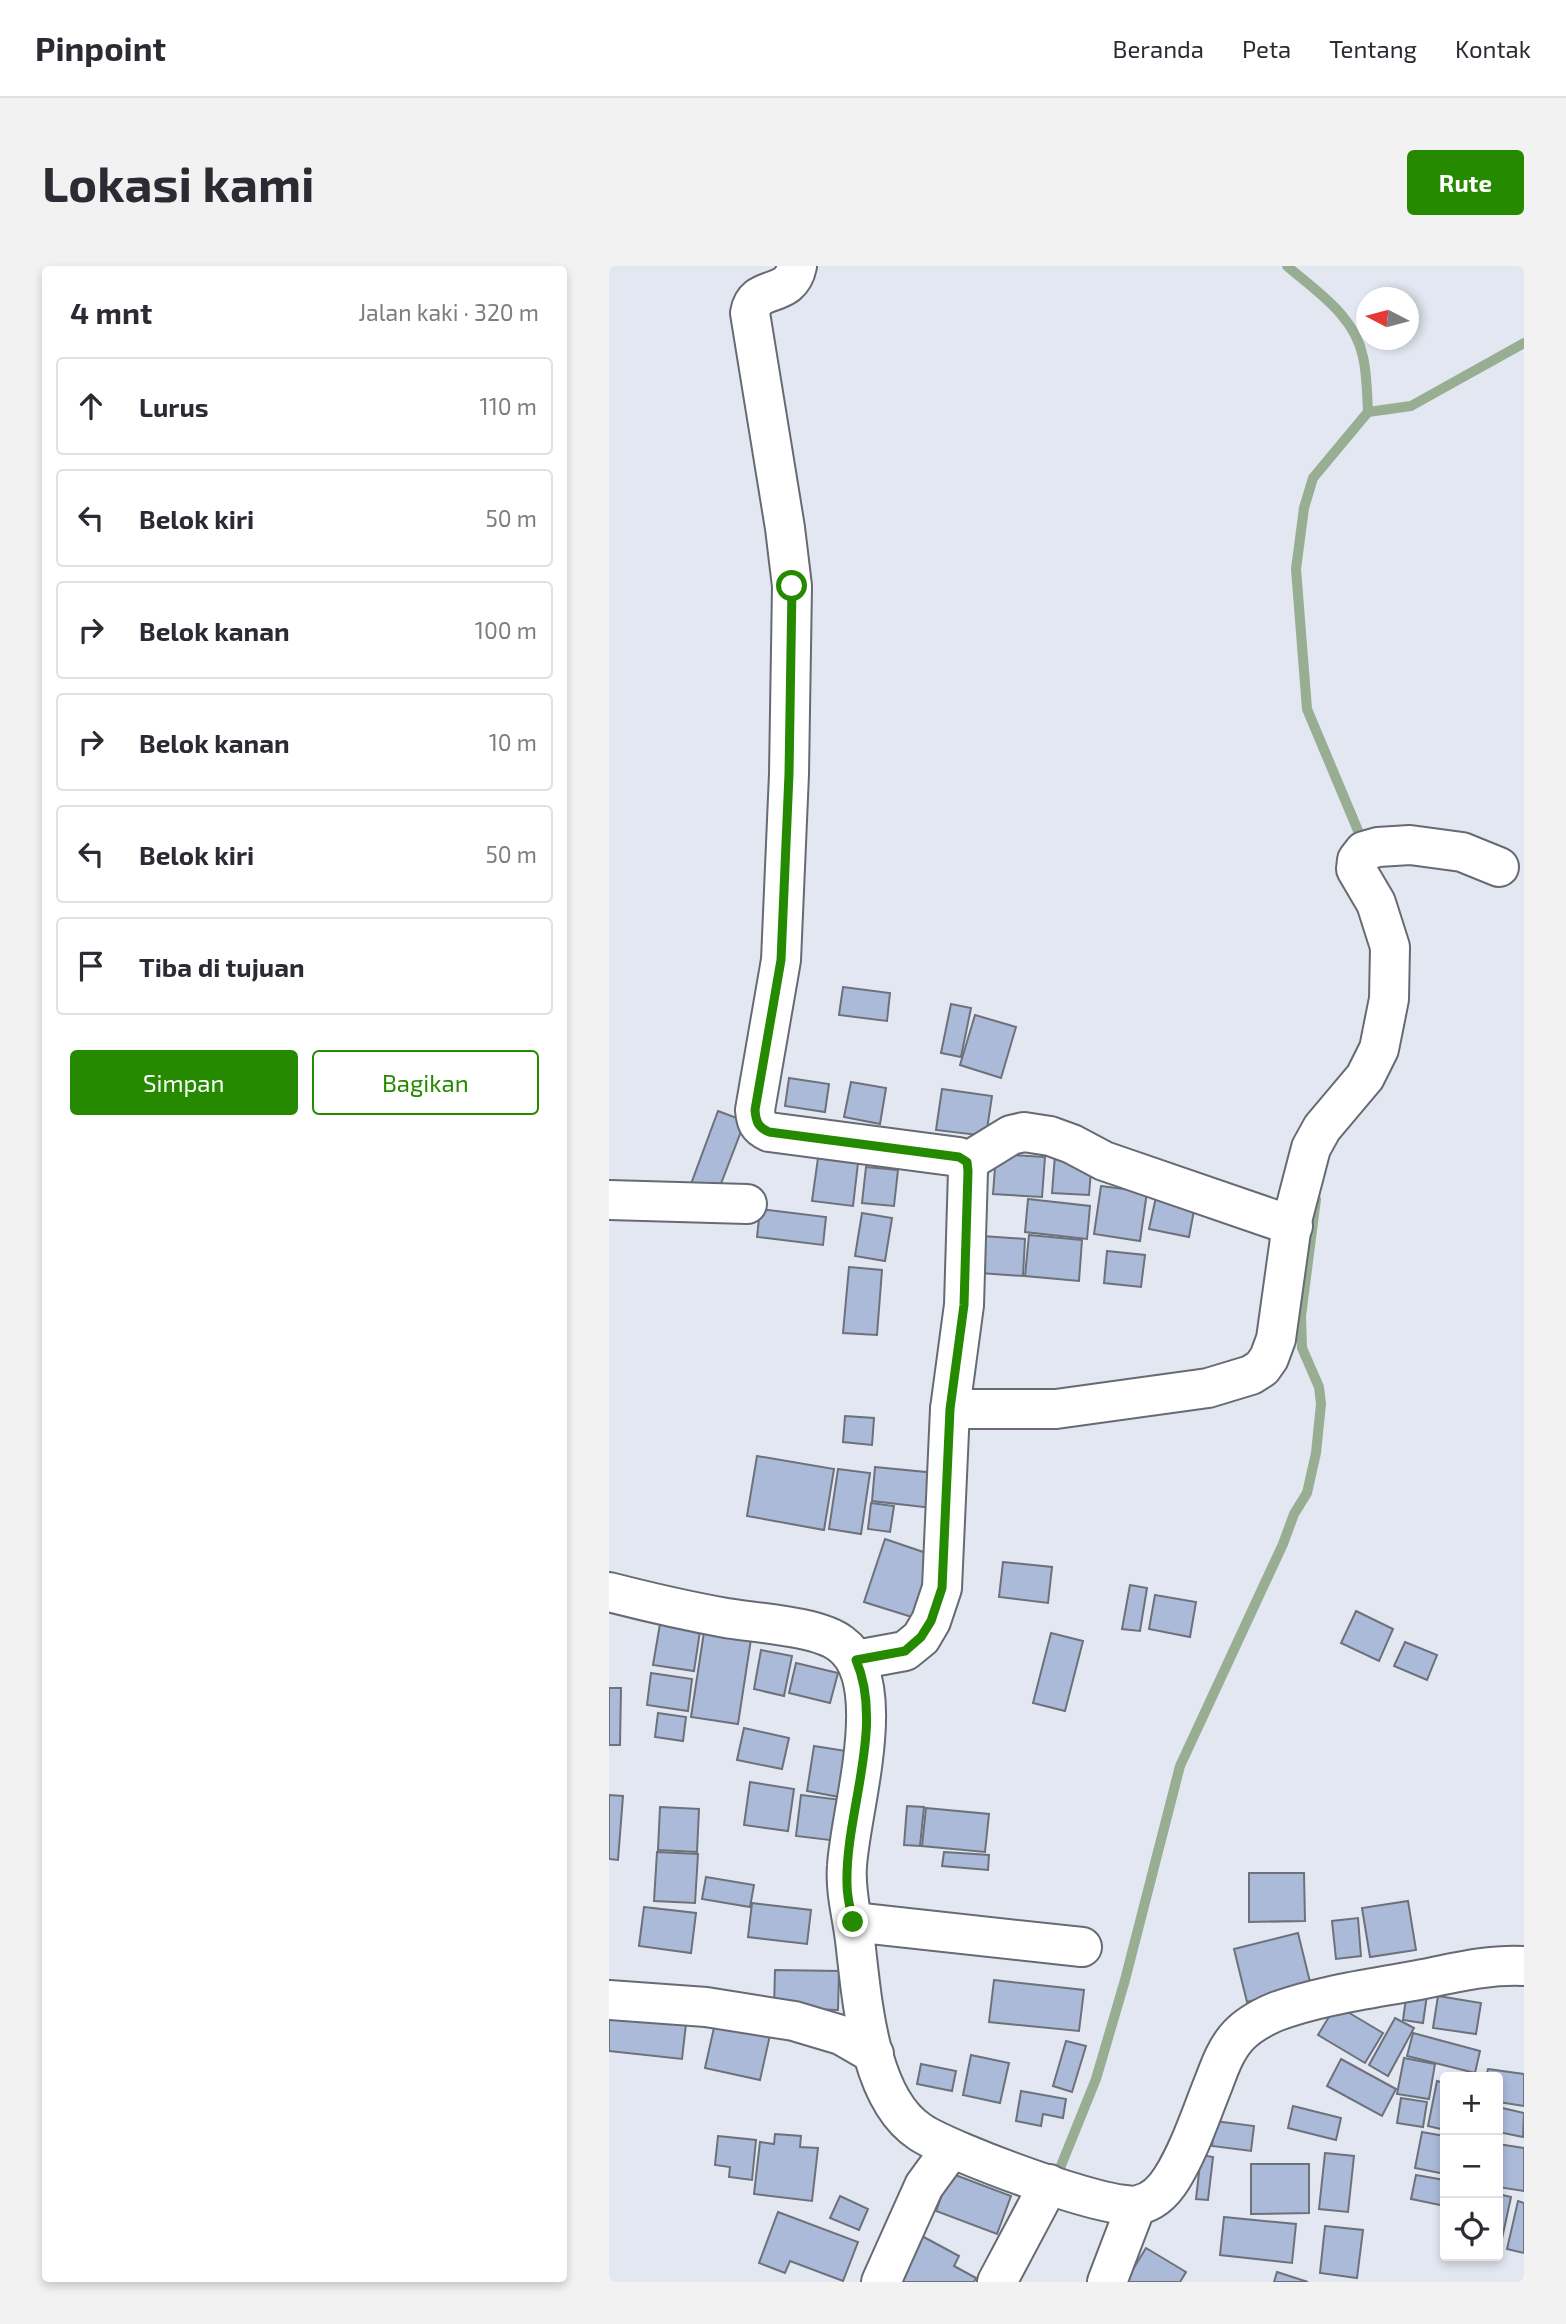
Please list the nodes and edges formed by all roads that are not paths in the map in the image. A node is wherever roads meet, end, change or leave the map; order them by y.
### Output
1 (797, 266) edge
2 (1499, 867) dead end
3 (967, 1162) junction
4 (609, 1200) edge
5 (747, 1204) dead end
6 (1293, 1226) junction
7 (950, 1409) junction
8 (609, 1592) edge
9 (856, 1660) junction
10 (853, 1922) junction
11 (1082, 1947) dead end
12 (1524, 1966) edge
13 (609, 2000) edge
14 (874, 2054) junction
15 (951, 2149) junction
16 (1049, 2184) junction
17 (1136, 2206) junction
18 (881, 2282) edge
19 (997, 2282) edge
20 (1107, 2282) edge

1 - 3 street
2 - 6 street
3 - 6 street
3 - 7 street
4 - 5 street
6 - 7 street
7 - 9 street
8 - 9 street
9 - 10 street
10 - 11 street
10 - 14 street
12 - 17 street
13 - 14 street
14 - 15 street
15 - 16 street
15 - 18 street
16 - 17 street
16 - 19 street
17 - 20 street

